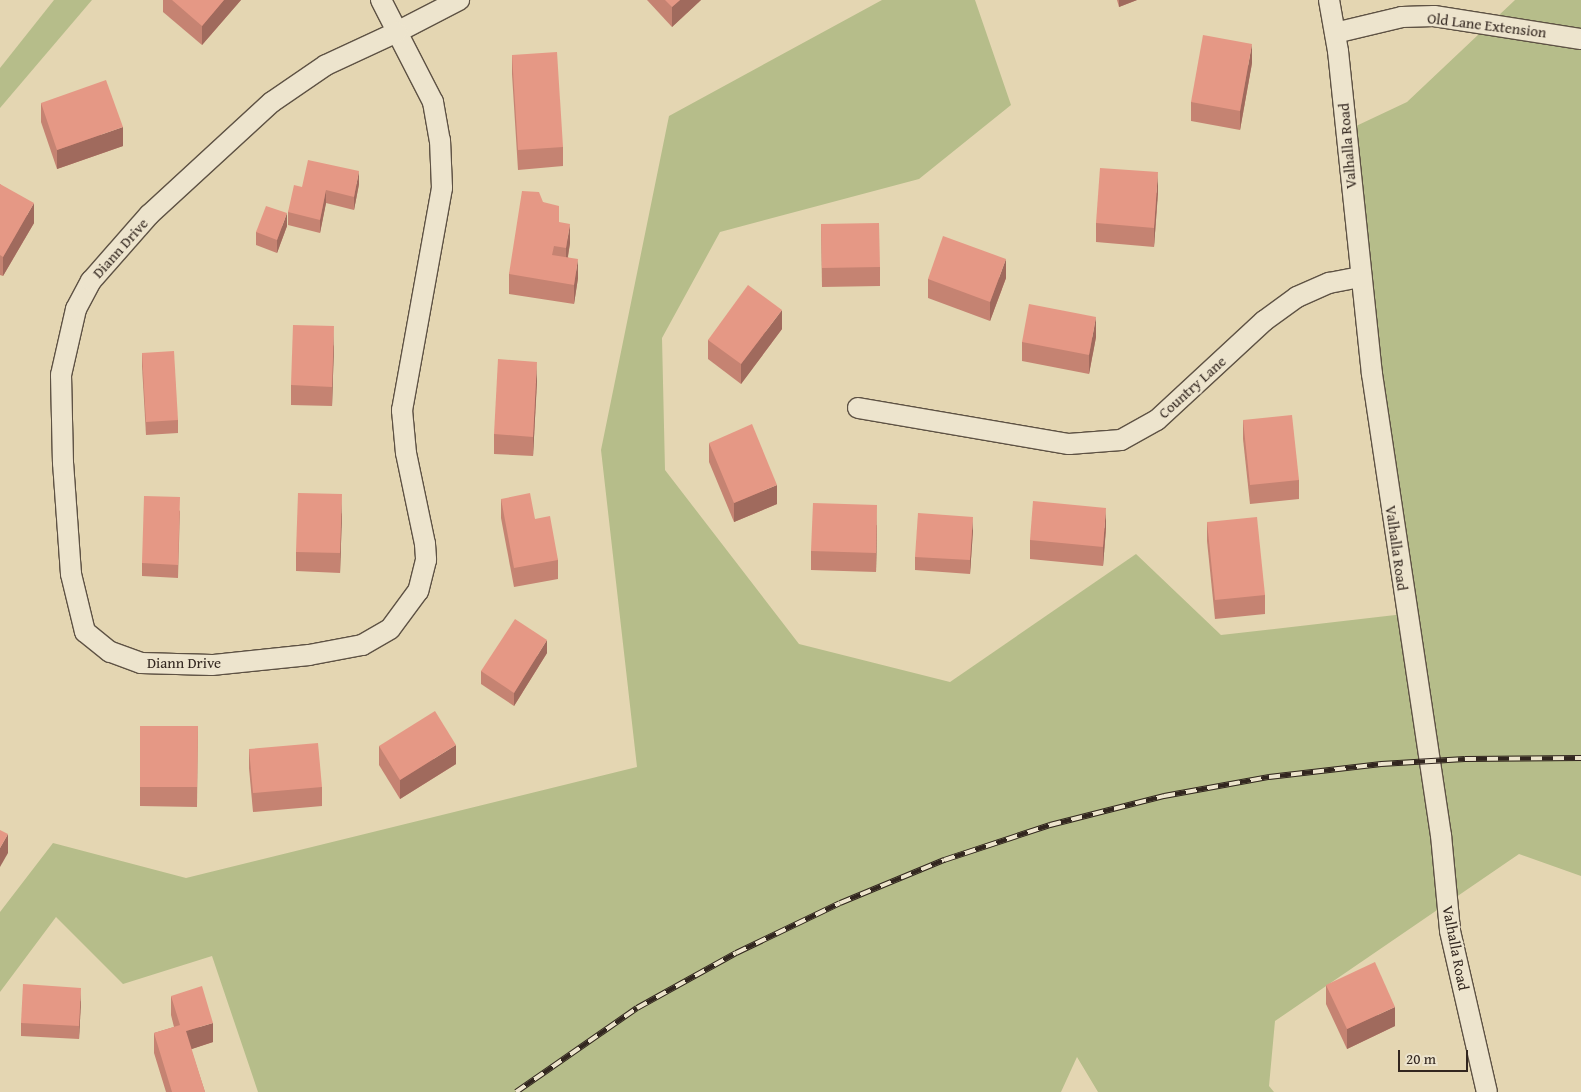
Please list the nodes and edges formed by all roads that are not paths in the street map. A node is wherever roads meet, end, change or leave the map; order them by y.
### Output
1 (381, 0) edge
2 (459, 0) edge
3 (1329, 0) edge
4 (397, 32) junction
5 (1335, 34) junction
6 (1581, 39) edge
7 (1361, 277) junction
8 (858, 408) dead end
9 (1487, 1092) edge

1 - 4 street, Diann Drive
2 - 4 street
3 - 5 street, Valhalla Road
4 - 4 street, Diann Drive
5 - 6 street, Old Lane Extension
5 - 7 street, Valhalla Road
7 - 8 street, Country Lane
7 - 9 street, Valhalla Road

